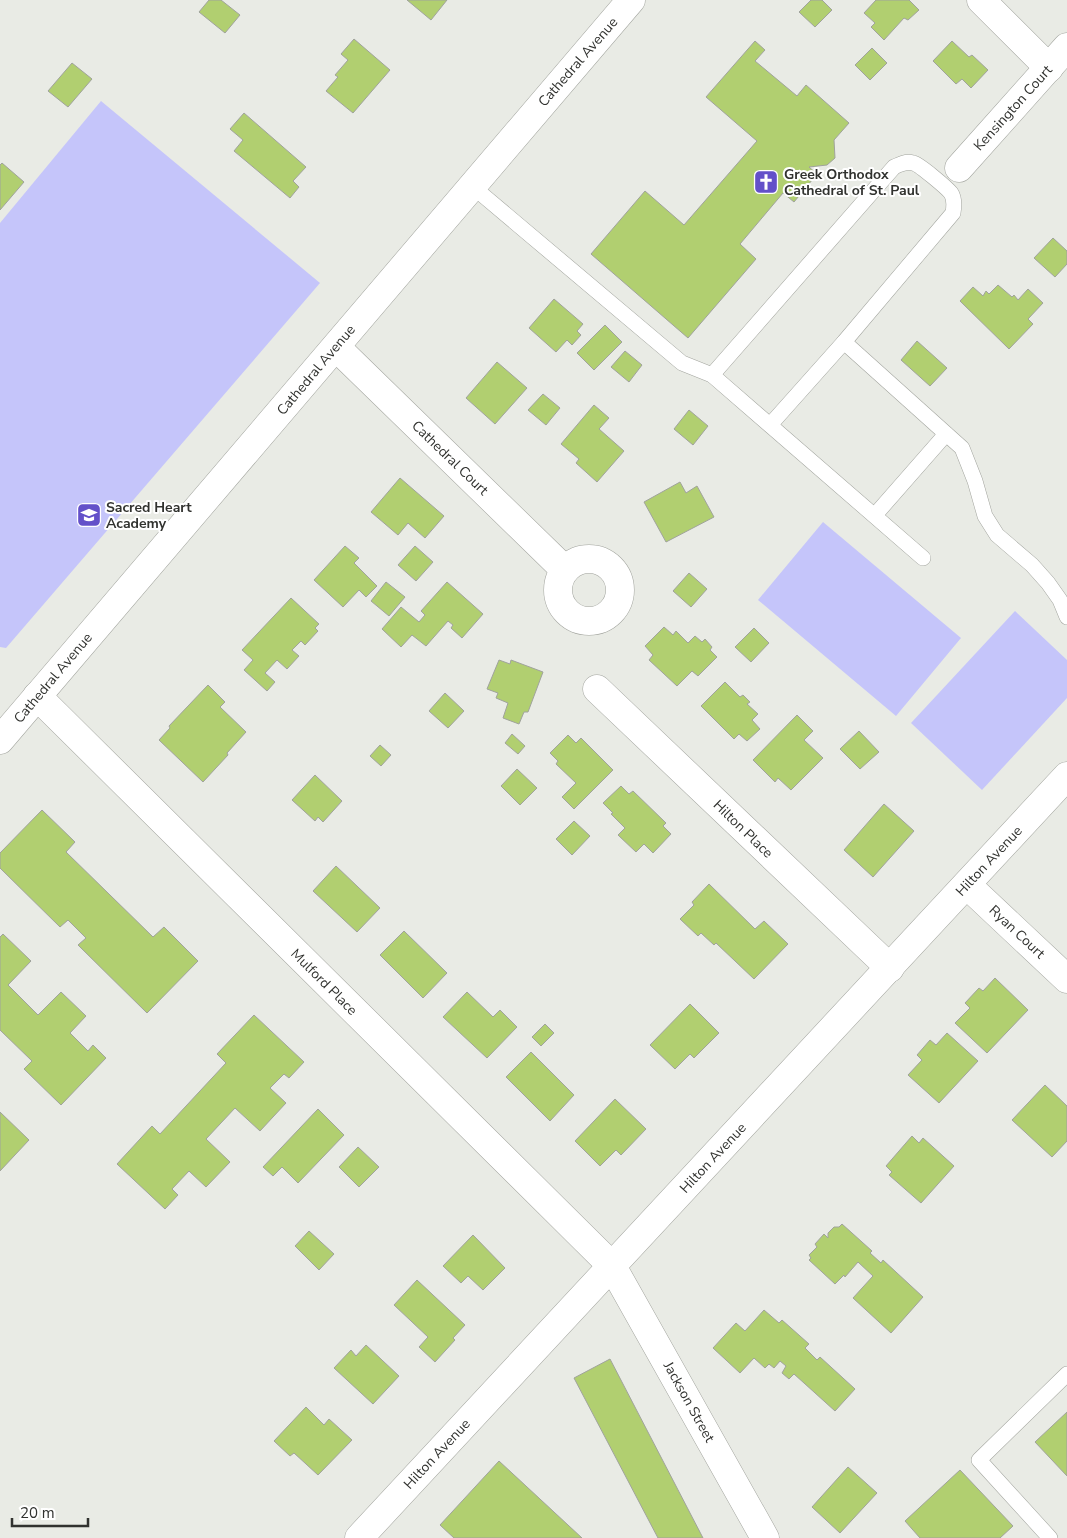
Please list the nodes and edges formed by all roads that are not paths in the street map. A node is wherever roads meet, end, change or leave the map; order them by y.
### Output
1 (631, 0) edge
2 (980, 0) edge
3 (1067, 47) edge
4 (1049, 68) junction
5 (951, 177) junction
6 (472, 186) junction
7 (844, 342) junction
8 (336, 346) junction
9 (712, 375) junction
10 (770, 425) junction
11 (946, 434) junction
12 (874, 515) junction
13 (923, 558) dead end
14 (565, 570) dead end
15 (1067, 617) edge
16 (597, 689) dead end
17 (37, 696) junction
18 (0, 740) edge
19 (1067, 776) edge
20 (967, 886) junction
21 (890, 968) junction
22 (1067, 979) edge
23 (612, 1266) junction
24 (1067, 1374) edge
25 (359, 1538) edge
26 (765, 1538) edge
27 (1050, 1538) edge

1 - 6 street, Cathedral Avenue
2 - 4 street
3 - 4 street, Kensington Court
4 - 5 street, Kensington Court
5 - 7 lane
5 - 9 lane
6 - 8 street, Cathedral Avenue
6 - 9 lane
7 - 10 lane
7 - 11 lane
8 - 14 street, Cathedral Court
8 - 17 street, Cathedral Avenue
9 - 10 lane
10 - 12 lane
11 - 12 lane
11 - 15 lane
12 - 13 lane
16 - 21 street, Hilton Place
17 - 18 street, Cathedral Avenue
17 - 23 street, Mulford Place
19 - 20 street, Hilton Avenue
20 - 21 street, Hilton Avenue
20 - 22 street, Ryan Court
21 - 23 street, Hilton Avenue
23 - 25 street, Hilton Avenue
23 - 26 street, Jackson Street
24 - 27 lane

